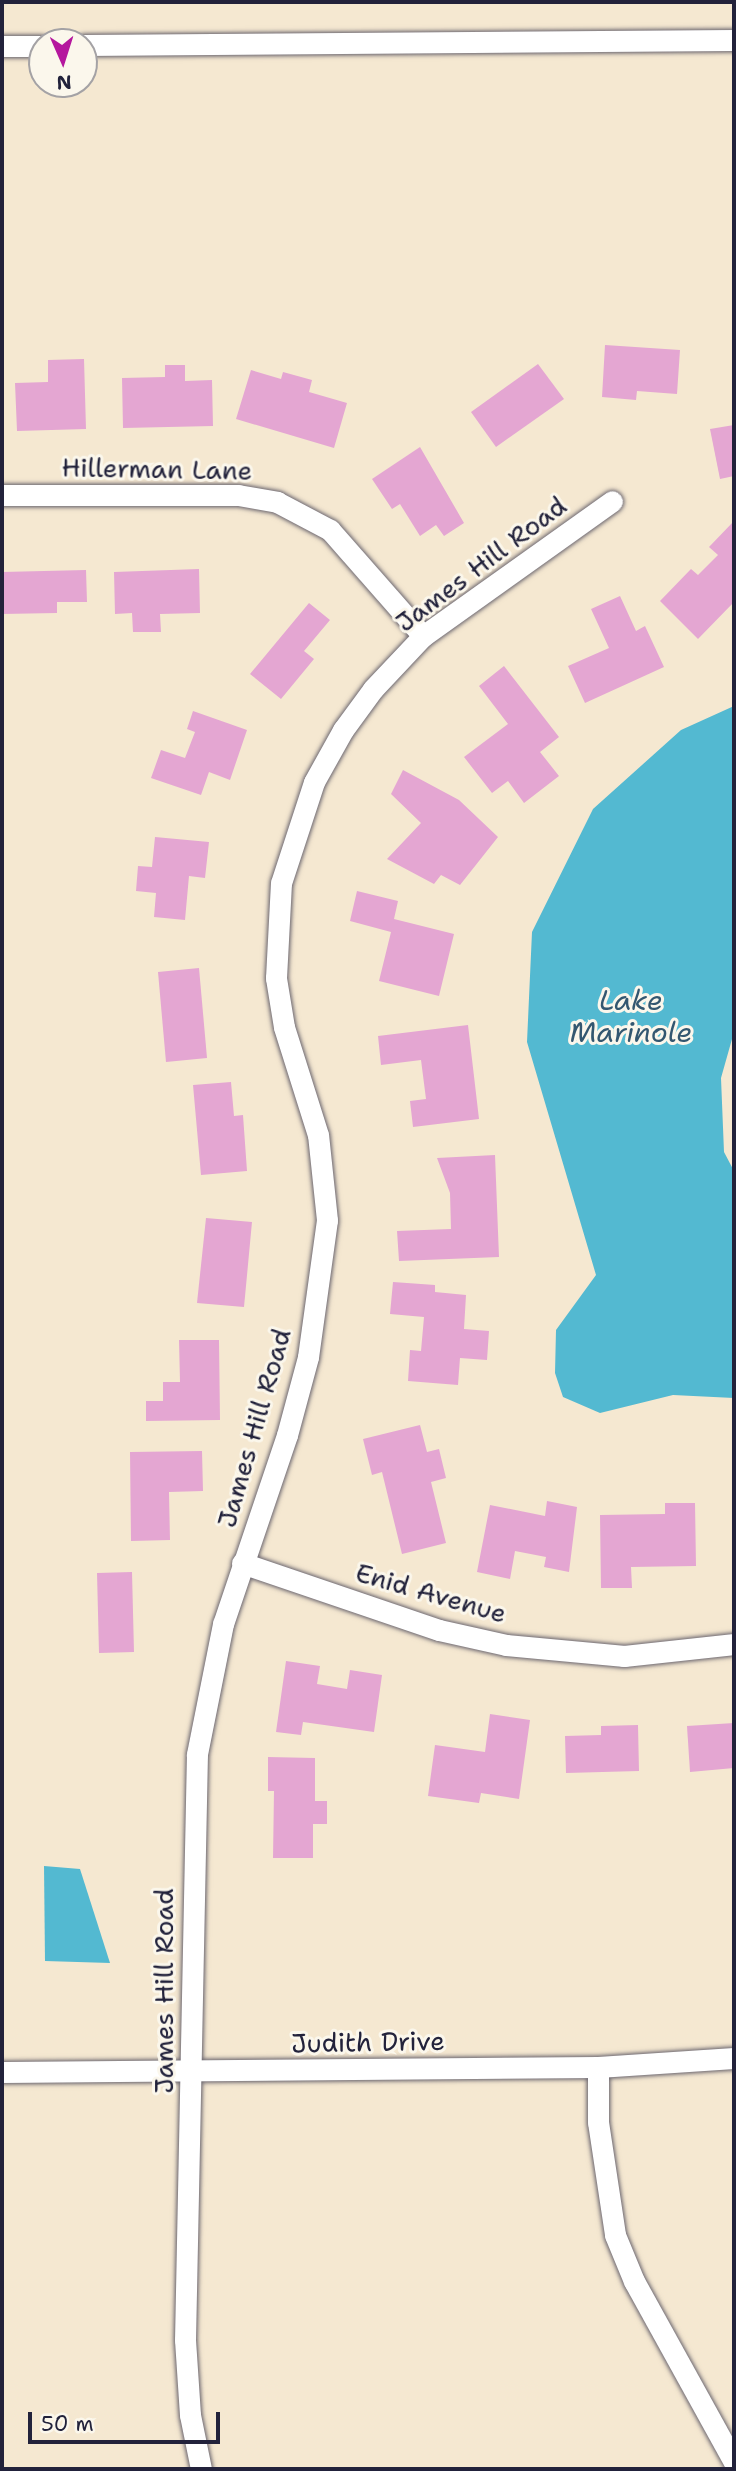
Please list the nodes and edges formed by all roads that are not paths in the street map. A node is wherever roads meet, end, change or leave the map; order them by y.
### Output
1 (734, 40) edge
2 (2, 46) edge
3 (28, 46) edge
4 (98, 46) edge
5 (2, 495) edge
6 (612, 501) dead end
7 (423, 636) junction
8 (242, 1563) junction
9 (734, 1644) edge
10 (734, 2058) edge
11 (597, 2067) junction
12 (2, 2072) edge
13 (192, 2072) junction
14 (734, 2462) edge
15 (201, 2469) edge

1 - 4 street
2 - 3 street
5 - 7 street, Hillerman Lane
6 - 7 street, James Hill Road
7 - 8 street, James Hill Road
8 - 9 street, Enid Avenue
8 - 13 street, James Hill Road
10 - 11 street, Judith Drive
11 - 13 street, Judith Drive
11 - 14 street
12 - 13 street, Judith Drive
13 - 15 street, James Hill Road

